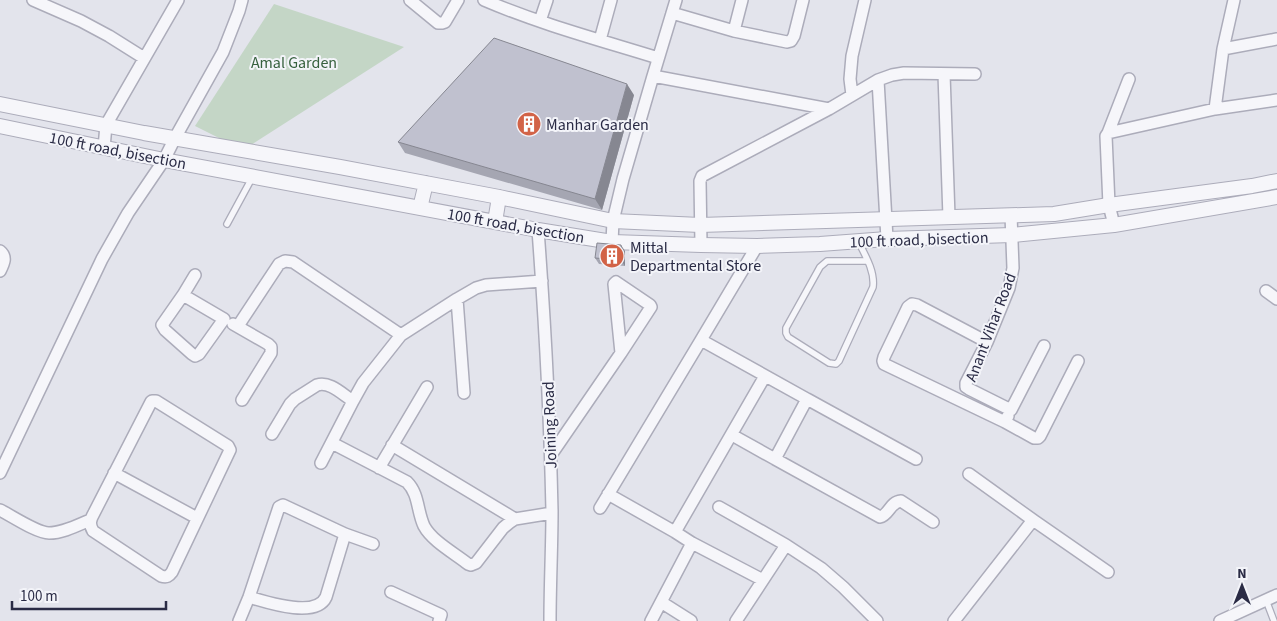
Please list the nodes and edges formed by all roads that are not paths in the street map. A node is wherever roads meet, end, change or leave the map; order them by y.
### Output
1 (33, 0) edge
2 (178, 0) edge
3 (242, 0) edge
4 (410, 0) edge
5 (458, 0) edge
6 (484, 0) edge
7 (547, 0) edge
8 (611, 0) edge
9 (676, 0) edge
10 (742, 0) edge
11 (803, 0) edge
12 (865, 0) edge
13 (1234, 0) edge
14 (672, 13) junction
15 (540, 21) junction
16 (734, 31) junction
17 (600, 40) junction
18 (1277, 40) edge
19 (1223, 49) junction
20 (144, 58) junction
21 (658, 58) junction
22 (944, 74) junction
23 (975, 74) dead end
24 (653, 76) junction
25 (1129, 79) dead end
26 (878, 80) junction
27 (852, 95) junction
28 (1277, 100) edge
29 (0, 104) edge
30 (829, 109) junction
31 (1215, 110) junction
32 (106, 125) junction
33 (0, 126) edge
34 (1108, 133) junction
35 (174, 138) junction
36 (104, 148) junction
37 (164, 160) junction
38 (253, 176) junction
39 (1277, 182) edge
40 (426, 184) junction
41 (499, 197) junction
42 (1277, 197) edge
43 (1109, 205) junction
44 (420, 208) junction
45 (1011, 215) junction
46 (949, 217) junction
47 (886, 219) junction
48 (613, 221) junction
49 (495, 222) junction
50 (226, 224) dead end
51 (700, 225) junction
52 (1114, 225) junction
53 (538, 230) junction
54 (1012, 235) junction
55 (887, 239) junction
56 (858, 241) junction
57 (612, 242) junction
58 (701, 245) junction
59 (757, 246) junction
60 (0, 251) edge
61 (867, 260) junction
62 (0, 270) edge
63 (195, 275) dead end
64 (542, 282) junction
65 (1266, 291) dead end
66 (183, 295) junction
67 (457, 299) junction
68 (1277, 299) edge
69 (224, 319) junction
70 (238, 326) junction
71 (401, 335) junction
72 (701, 340) junction
73 (987, 342) junction
74 (1044, 346) dead end
75 (621, 353) junction
76 (1078, 361) dead end
77 (765, 376) junction
78 (427, 387) dead end
79 (464, 393) dead end
80 (807, 399) junction
81 (242, 400) dead end
82 (353, 401) junction
83 (1011, 410) junction
84 (1004, 422) junction
85 (272, 434) dead end
86 (732, 434) junction
87 (332, 443) junction
88 (392, 445) junction
89 (550, 455) junction
90 (775, 458) junction
91 (916, 459) dead end
92 (321, 463) dead end
93 (379, 468) junction
94 (0, 473) edge
95 (114, 473) junction
96 (969, 474) dead end
97 (608, 494) junction
98 (719, 507) dead end
99 (600, 508) dead end
100 (0, 510) edge
101 (552, 513) junction
102 (197, 518) junction
103 (515, 519) junction
104 (90, 520) junction
105 (1034, 520) junction
106 (933, 522) dead end
107 (675, 532) junction
108 (345, 534) junction
109 (692, 543) junction
110 (373, 544) dead end
111 (786, 546) junction
112 (1108, 572) dead end
113 (763, 580) junction
114 (391, 592) dead end
115 (249, 597) junction
116 (1272, 598) edge
117 (661, 602) junction
118 (239, 621) edge
119 (439, 621) edge
120 (550, 621) edge
121 (651, 621) edge
122 (691, 621) edge
123 (736, 621) edge
124 (877, 621) edge
125 (954, 621) edge
126 (1220, 621) edge
127 (1274, 621) edge

1 - 20 street
2 - 20 street
3 - 35 street
4 - 5 street
6 - 15 street
7 - 15 street
8 - 17 street
9 - 14 street
10 - 16 street
11 - 16 street
12 - 27 street
13 - 19 street
14 - 16 street
14 - 21 street
15 - 17 street
17 - 21 street
18 - 19 street
19 - 31 street
20 - 32 street
21 - 24 street
22 - 23 street
22 - 26 street
22 - 46 street
24 - 30 street
24 - 48 street
25 - 34 street
26 - 27 street
26 - 47 street
27 - 30 street
28 - 31 street
29 - 32 street, 100 ft road, bisection
30 - 51 street
31 - 34 street
32 - 35 street, 100 ft road, bisection
32 - 36 street
33 - 36 street, 100 ft road, bisection
34 - 43 street
35 - 37 street
35 - 40 street, 100 ft road, bisection
36 - 37 street, 100 ft road, bisection
37 - 38 street, 100 ft road, bisection
37 - 94 street
38 - 44 street, 100 ft road, bisection
38 - 50 lane
39 - 43 street, 100 ft road, bisection
40 - 41 street, 100 ft road, bisection
40 - 44 street
41 - 48 street, 100 ft road, bisection
41 - 49 street
42 - 52 street, 100 ft road, bisection
43 - 45 street, 100 ft road, bisection
43 - 52 street
44 - 49 street, 100 ft road, bisection
45 - 46 street, 100 ft road, bisection
45 - 54 street, Anant Vihar Road
46 - 47 street, 100 ft road, bisection
47 - 51 street, 100 ft road, bisection
47 - 55 street
48 - 51 street, 100 ft road, bisection
48 - 57 street
49 - 53 street, 100 ft road, bisection
51 - 58 street
52 - 54 street, 100 ft road, bisection
53 - 57 street, 100 ft road, bisection
53 - 64 street, Joining Road
54 - 55 street, 100 ft road, bisection
54 - 73 street, Anant Vihar Road
55 - 56 street, 100 ft road, bisection
56 - 59 street, 100 ft road, bisection
56 - 61 lane
57 - 58 street, 100 ft road, bisection
58 - 59 street, 100 ft road, bisection
59 - 72 street
60 - 62 street
61 - 61 lane
63 - 66 street
64 - 67 street
64 - 89 street, Joining Road
65 - 68 street
66 - 69 street
66 - 69 street
67 - 71 street
67 - 79 street
69 - 70 street
70 - 71 street
70 - 81 street
71 - 82 street
72 - 77 street
72 - 97 street
73 - 83 street, Anant Vihar Road
73 - 84 street
74 - 83 street
75 - 75 street
75 - 89 street
76 - 84 street
77 - 80 street
77 - 86 street
78 - 88 street
80 - 90 street
80 - 91 street
82 - 85 street
82 - 87 street
83 - 84 street
86 - 90 street
86 - 107 street
87 - 92 street
87 - 93 street
88 - 93 street
88 - 103 street
89 - 101 street, Joining Road
90 - 106 street
93 - 103 street
95 - 102 street
95 - 102 street
95 - 104 street
96 - 105 street
97 - 99 street
97 - 107 street
98 - 111 street
100 - 104 street
101 - 103 street
101 - 120 street, Joining Road
102 - 104 street
105 - 112 street
105 - 125 street
107 - 109 street
108 - 110 street
108 - 115 street
108 - 115 street
109 - 113 street
109 - 117 street
111 - 113 street
111 - 124 street
113 - 123 street
114 - 119 street
115 - 118 street
116 - 126 street
116 - 127 lane
117 - 121 street
117 - 122 street

